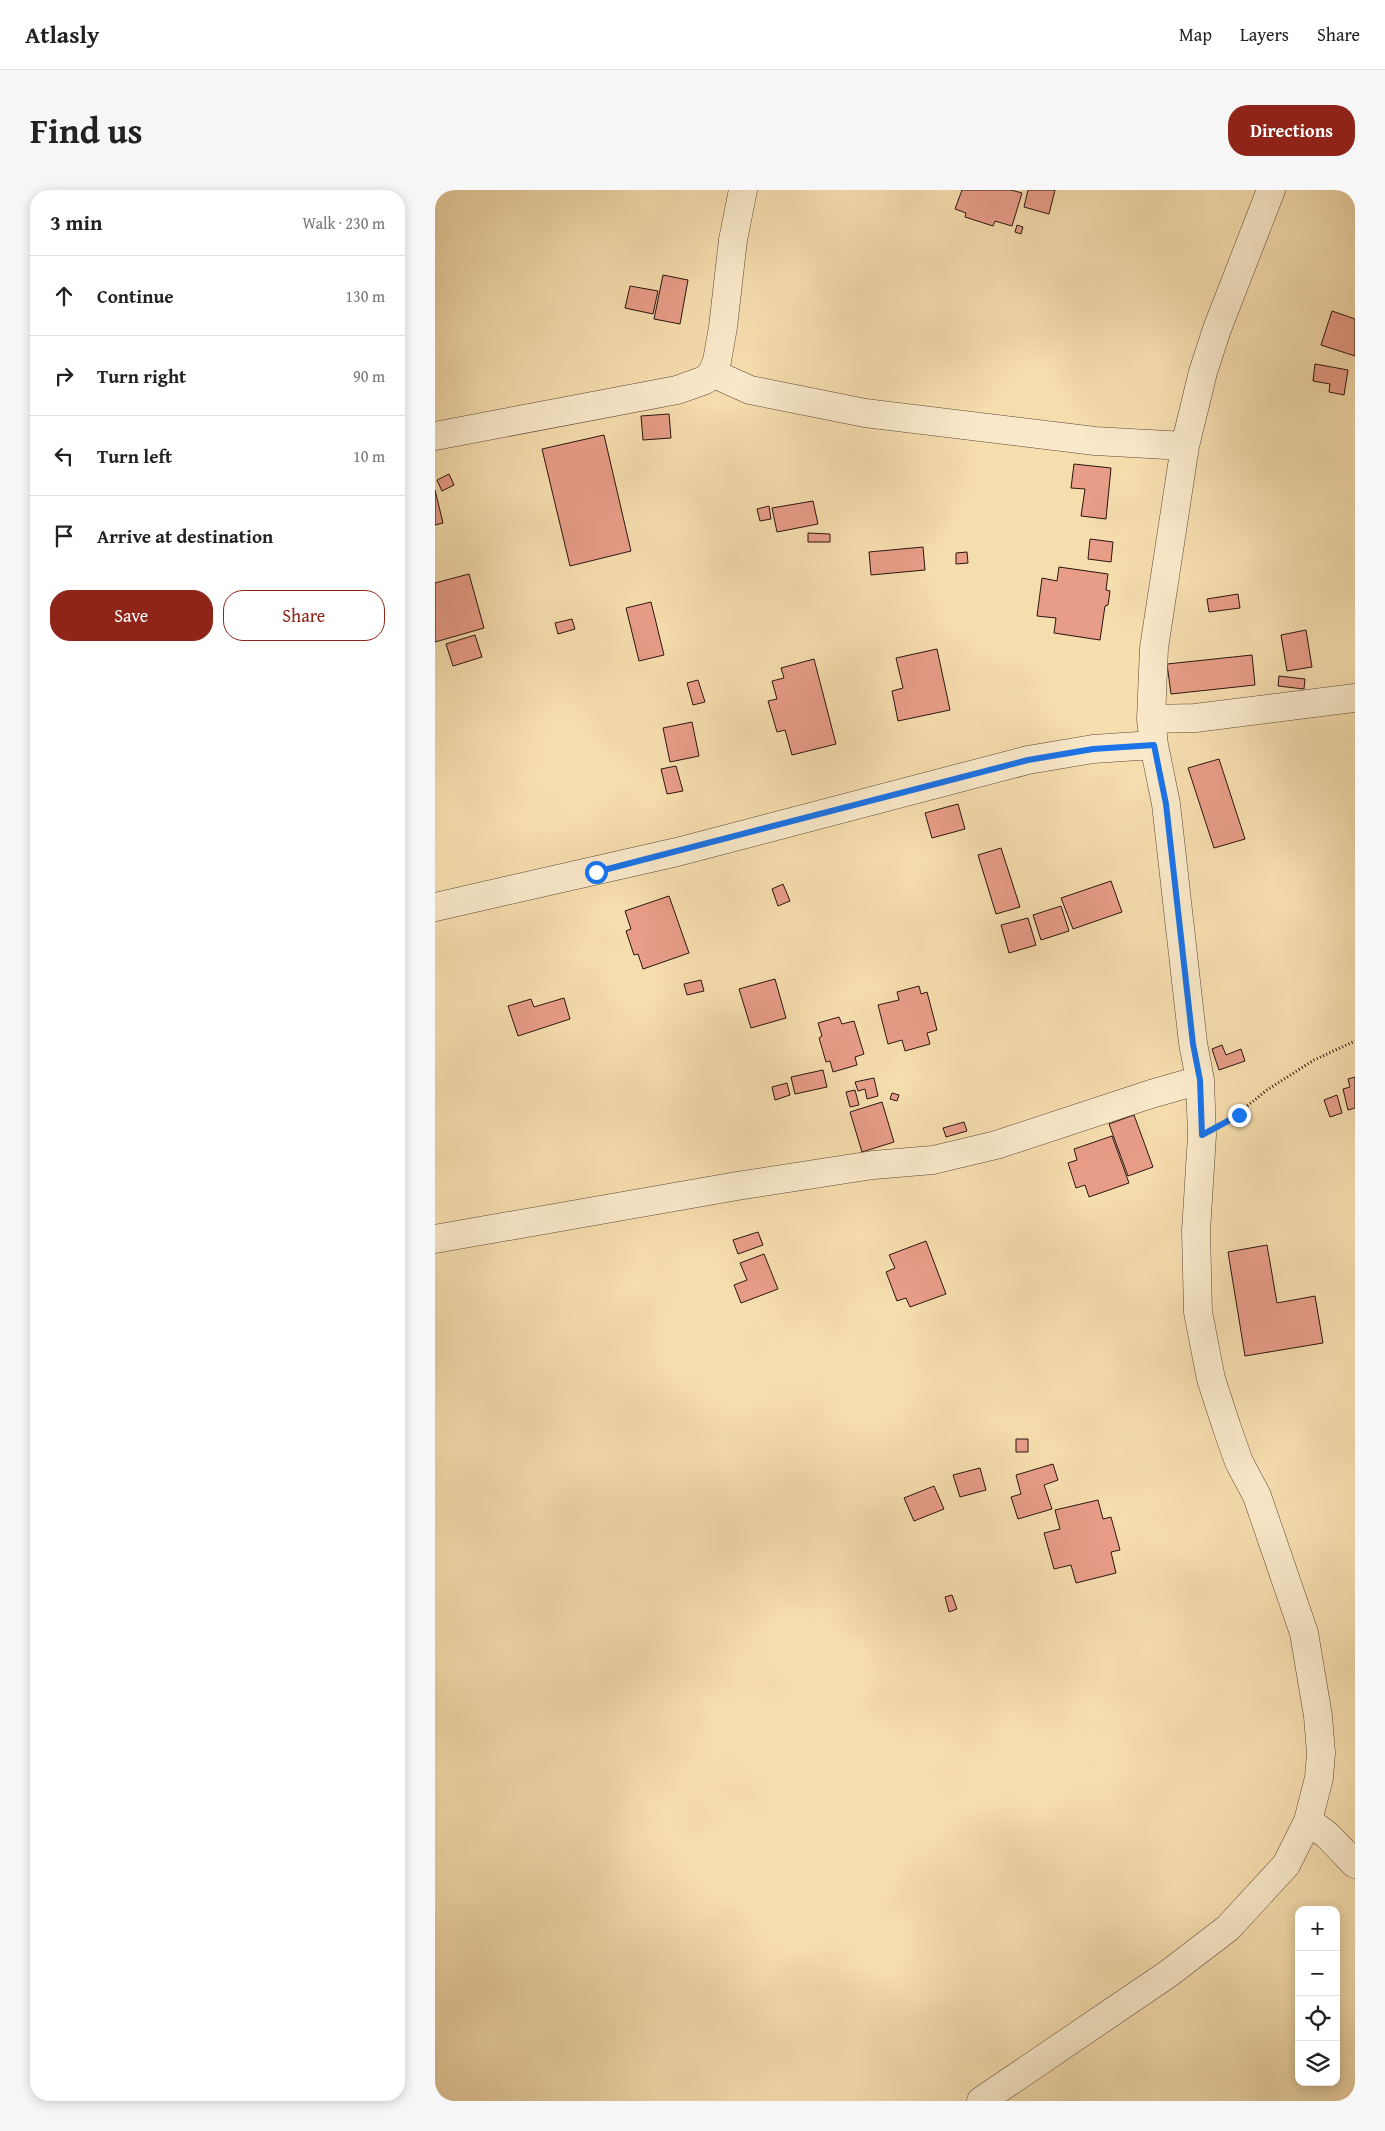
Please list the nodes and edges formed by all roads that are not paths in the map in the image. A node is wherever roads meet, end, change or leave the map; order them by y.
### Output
1 (743, 190) edge
2 (1271, 190) edge
3 (712, 373) junction
4 (435, 436) edge
5 (1185, 446) junction
6 (1355, 698) edge
7 (1153, 732) junction
8 (435, 907) edge
9 (1200, 1080) junction
10 (435, 1239) edge
11 (1308, 1821) junction
12 (1351, 1854) edge
13 (981, 2101) edge

1 - 3 street
2 - 5 street
3 - 4 street
3 - 5 street
5 - 7 street
6 - 7 street
7 - 8 street
7 - 9 street
9 - 10 street
9 - 11 street
11 - 12 street
11 - 13 street

